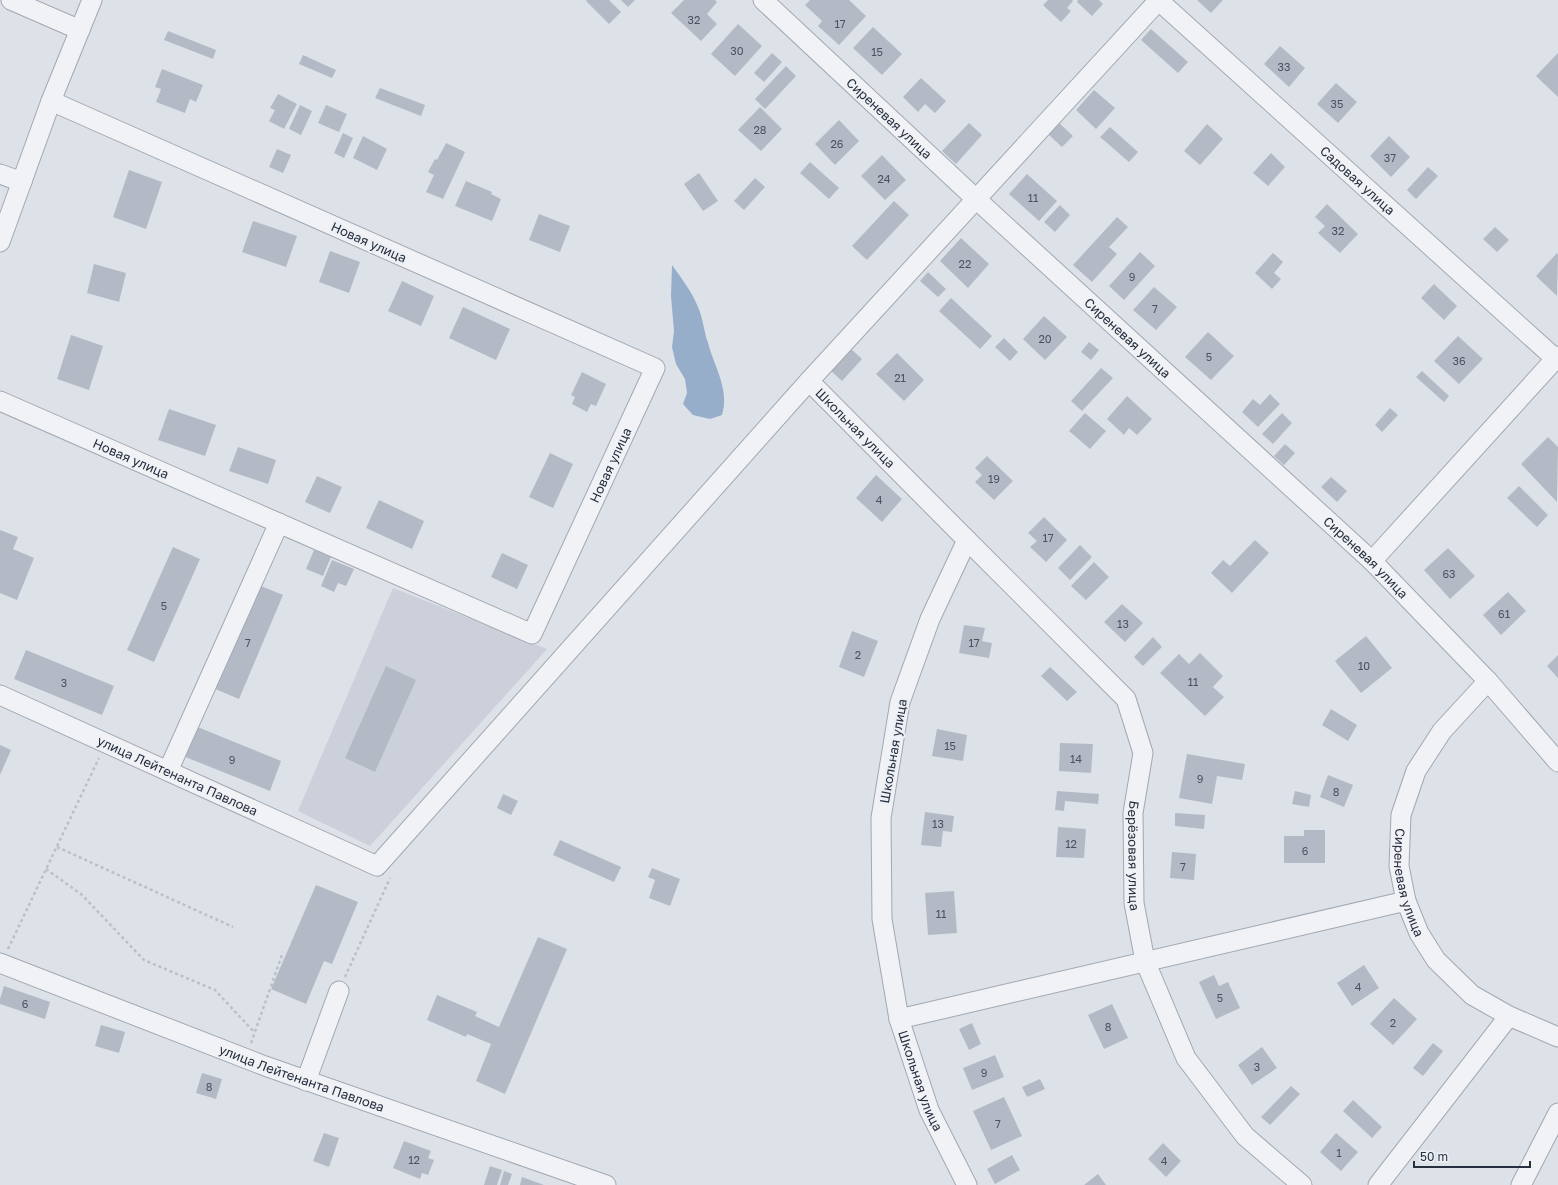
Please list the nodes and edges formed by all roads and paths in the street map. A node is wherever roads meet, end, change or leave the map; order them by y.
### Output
1 (11, 0) edge
2 (92, 0) edge
3 (762, 0) edge
4 (1159, 0) edge
5 (80, 30) junction
6 (51, 101) junction
7 (0, 174) edge
8 (22, 182) junction
9 (976, 199) junction
10 (0, 242) edge
11 (1557, 359) edge
12 (809, 381) junction
13 (0, 401) edge
14 (279, 523) junction
15 (967, 540) junction
16 (1372, 561) junction
17 (1488, 681) junction
18 (0, 695) edge
19 (106, 742) junction
20 (1558, 762) edge
21 (168, 771) junction
22 (57, 847) junction
23 (381, 862) junction
24 (46, 869) junction
25 (1406, 901) junction
26 (233, 928) dead end
27 (283, 952) dead end
28 (1146, 962) junction
29 (0, 963) edge
30 (339, 991) joint
31 (1509, 1016) junction
32 (899, 1019) junction
33 (255, 1033) junction
34 (1558, 1037) edge
35 (246, 1059) junction
36 (306, 1081) junction
37 (1558, 1113) edge
38 (606, 1185) edge
39 (966, 1185) edge
40 (1302, 1185) edge
41 (1378, 1185) edge
42 (1521, 1185) edge

1 - 5 street
2 - 5 street
3 - 9 street, Сиреневая улица
4 - 9 street
4 - 11 street, Садовая улица
5 - 6 street
6 - 8 street
6 - 14 street, Новая улица
7 - 8 street
8 - 10 street
9 - 12 street
9 - 16 street, Сиреневая улица
11 - 16 street
12 - 15 street, Школьная улица
12 - 23 street
13 - 14 street, Новая улица
14 - 21 street
15 - 28 street, Берёзовая улица
15 - 32 street, Школьная улица
16 - 17 street, Сиреневая улица
17 - 20 street, Сиреневая улица
17 - 25 street, Сиреневая улица
18 - 19 street, улица Лейтенанта Павлова
19 - 21 street, улица Лейтенанта Павлова
19 - 22 path
21 - 23 street, улица Лейтенанта Павлова
22 - 24 path
22 - 26 path
23 - 30 path
24 - 29 path
24 - 33 path
25 - 28 street
25 - 31 street, Сиреневая улица
27 - 33 path
28 - 32 street
28 - 40 street, Берёзовая улица
29 - 35 street, улица Лейтенанта Павлова
30 - 36 street
31 - 34 street, Сиреневая улица
31 - 41 street
32 - 39 street, Школьная улица
33 - 35 path
35 - 36 street, улица Лейтенанта Павлова
36 - 38 street, улица Лейтенанта Павлова
37 - 42 street

